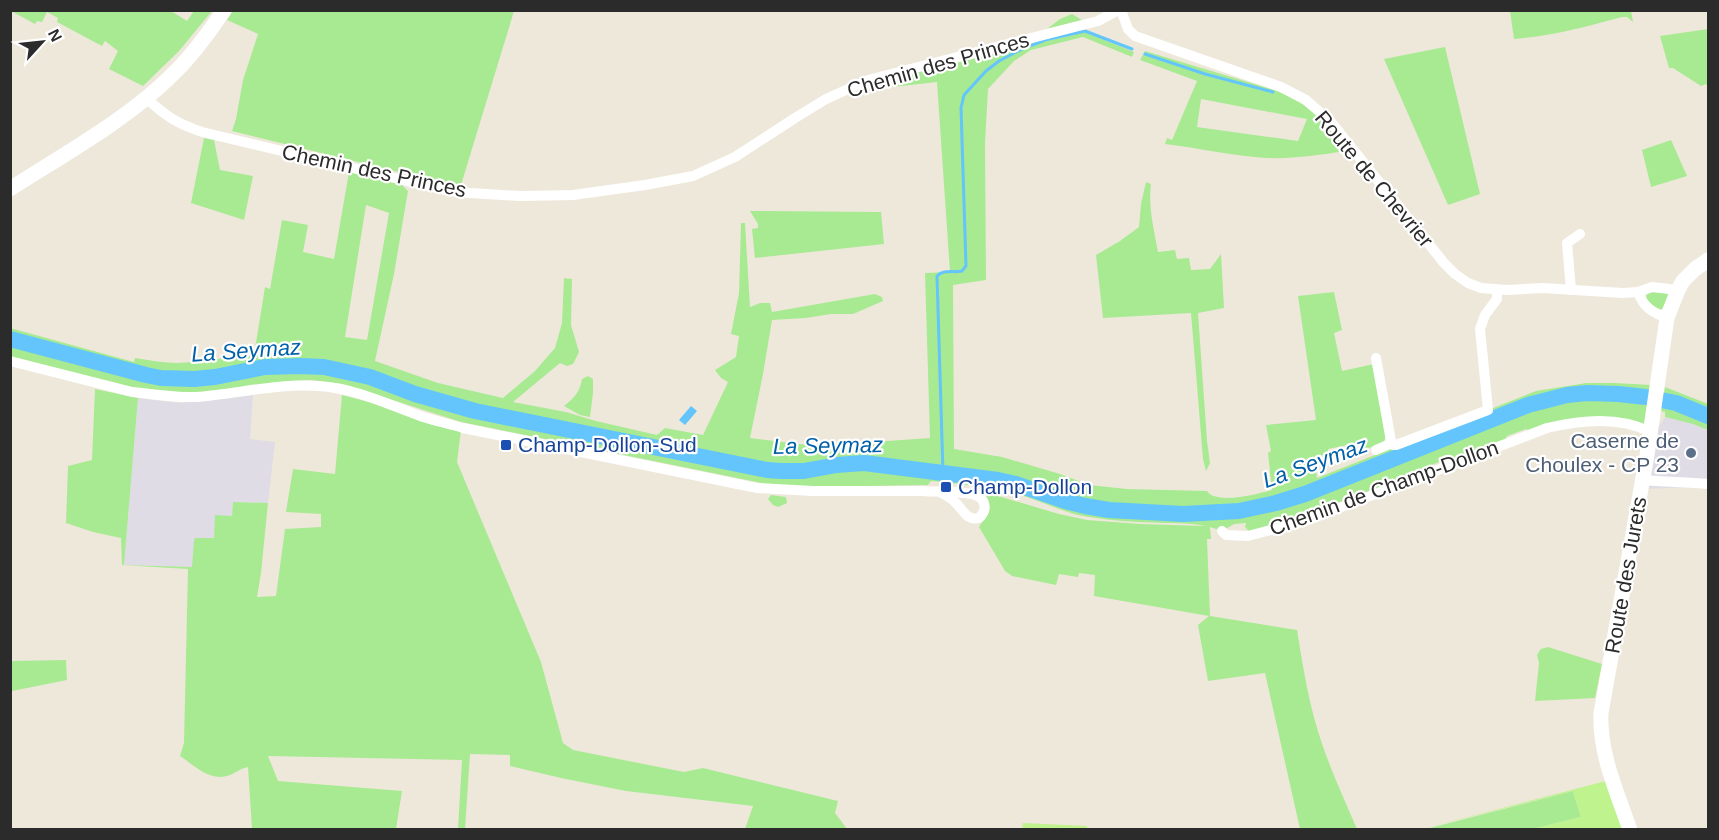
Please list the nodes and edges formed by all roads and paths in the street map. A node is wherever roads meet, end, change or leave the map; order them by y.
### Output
1 (224, 10) edge
2 (1119, 10) edge
3 (146, 98) junction
4 (10, 189) edge
5 (1580, 234) dead end
6 (1708, 260) edge
7 (1497, 290) junction
8 (1571, 290) junction
9 (1677, 290) junction
10 (1638, 292) junction
11 (1667, 318) junction
12 (1376, 358) dead end
13 (10, 361) edge
14 (1651, 432) junction
15 (1392, 443) junction
16 (1376, 450) dead end
17 (1643, 480) junction
18 (1708, 484) edge
19 (939, 492) junction
20 (1222, 531) dead end
21 (1630, 830) edge

1 - 3 street
2 - 3 street, Chemin des Princes
2 - 7 street, Route de Chevrier
3 - 4 street
5 - 8 street
6 - 9 street, Route des Jurets
7 - 8 street, Route de Chevrier
7 - 15 street
8 - 10 street, Route de Chevrier
9 - 10 street, Route de Chevrier
9 - 11 street, Route des Jurets
10 - 11 street
11 - 14 street, Route des Jurets
12 - 15 street
13 - 19 street
14 - 17 street, Route des Jurets
14 - 20 street, Chemin de Champ-Dollon
15 - 16 street
17 - 18 street
17 - 21 street, Route des Jurets
19 - 19 street

